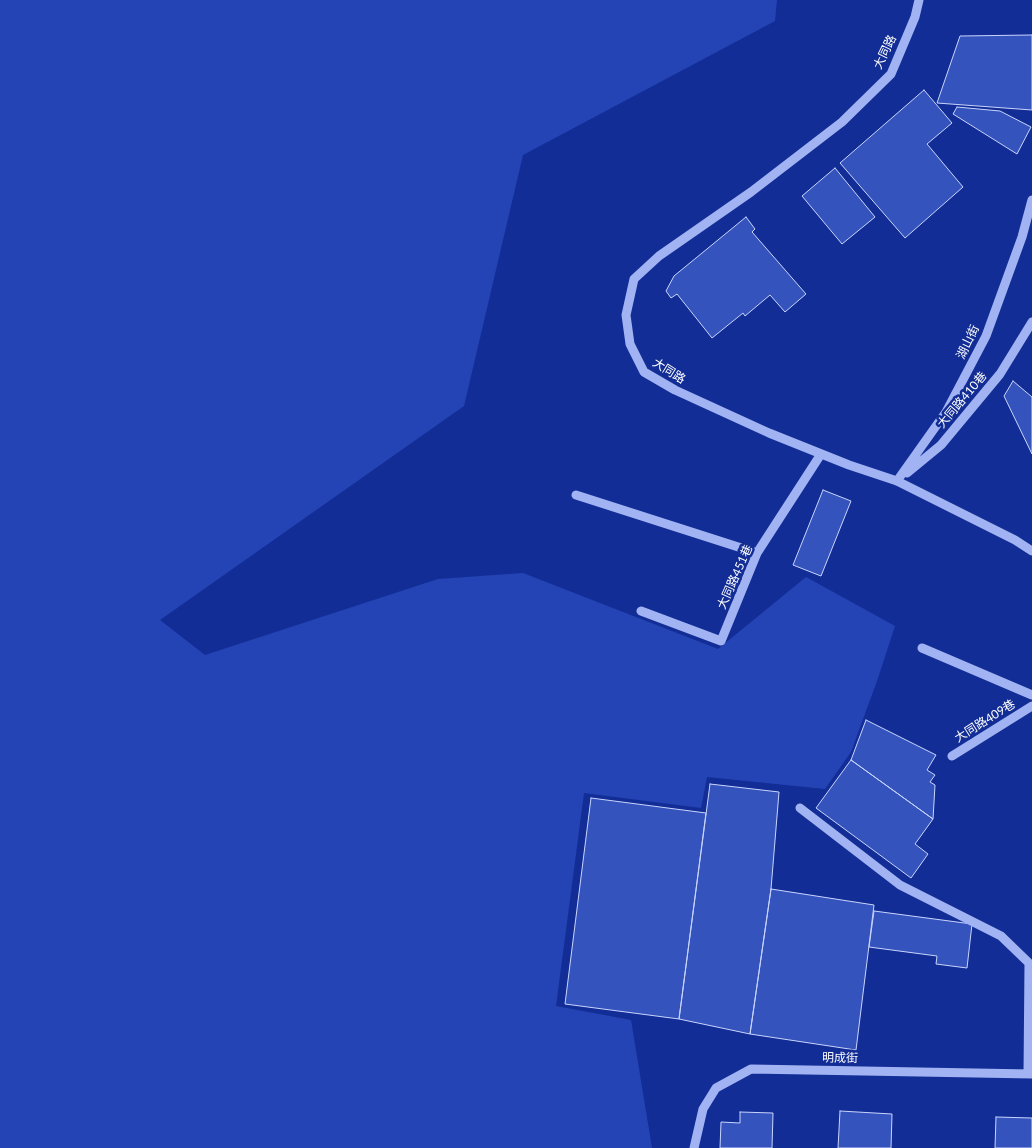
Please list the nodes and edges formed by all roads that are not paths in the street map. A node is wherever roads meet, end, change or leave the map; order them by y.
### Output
1 (919, 0) edge
2 (1032, 200) edge
3 (1032, 322) edge
4 (821, 454) junction
5 (897, 481) junction
6 (576, 495) dead end
7 (1032, 551) edge
8 (757, 553) junction
9 (641, 611) dead end
10 (922, 648) dead end
11 (1032, 695) edge
12 (1032, 706) edge
13 (952, 756) dead end
14 (800, 808) dead end
15 (1030, 1074) edge
16 (694, 1148) edge

1 - 4 street, 大同路
2 - 5 street, 湖山街
3 - 5 street, 大同路410巷
4 - 5 street, 大同路
4 - 8 street, 大同路451巷
5 - 7 street, 大同路
6 - 8 street
8 - 9 street, 大同路451巷
10 - 11 street
12 - 13 street, 大同路409巷
14 - 15 street
15 - 16 street, 明成街

